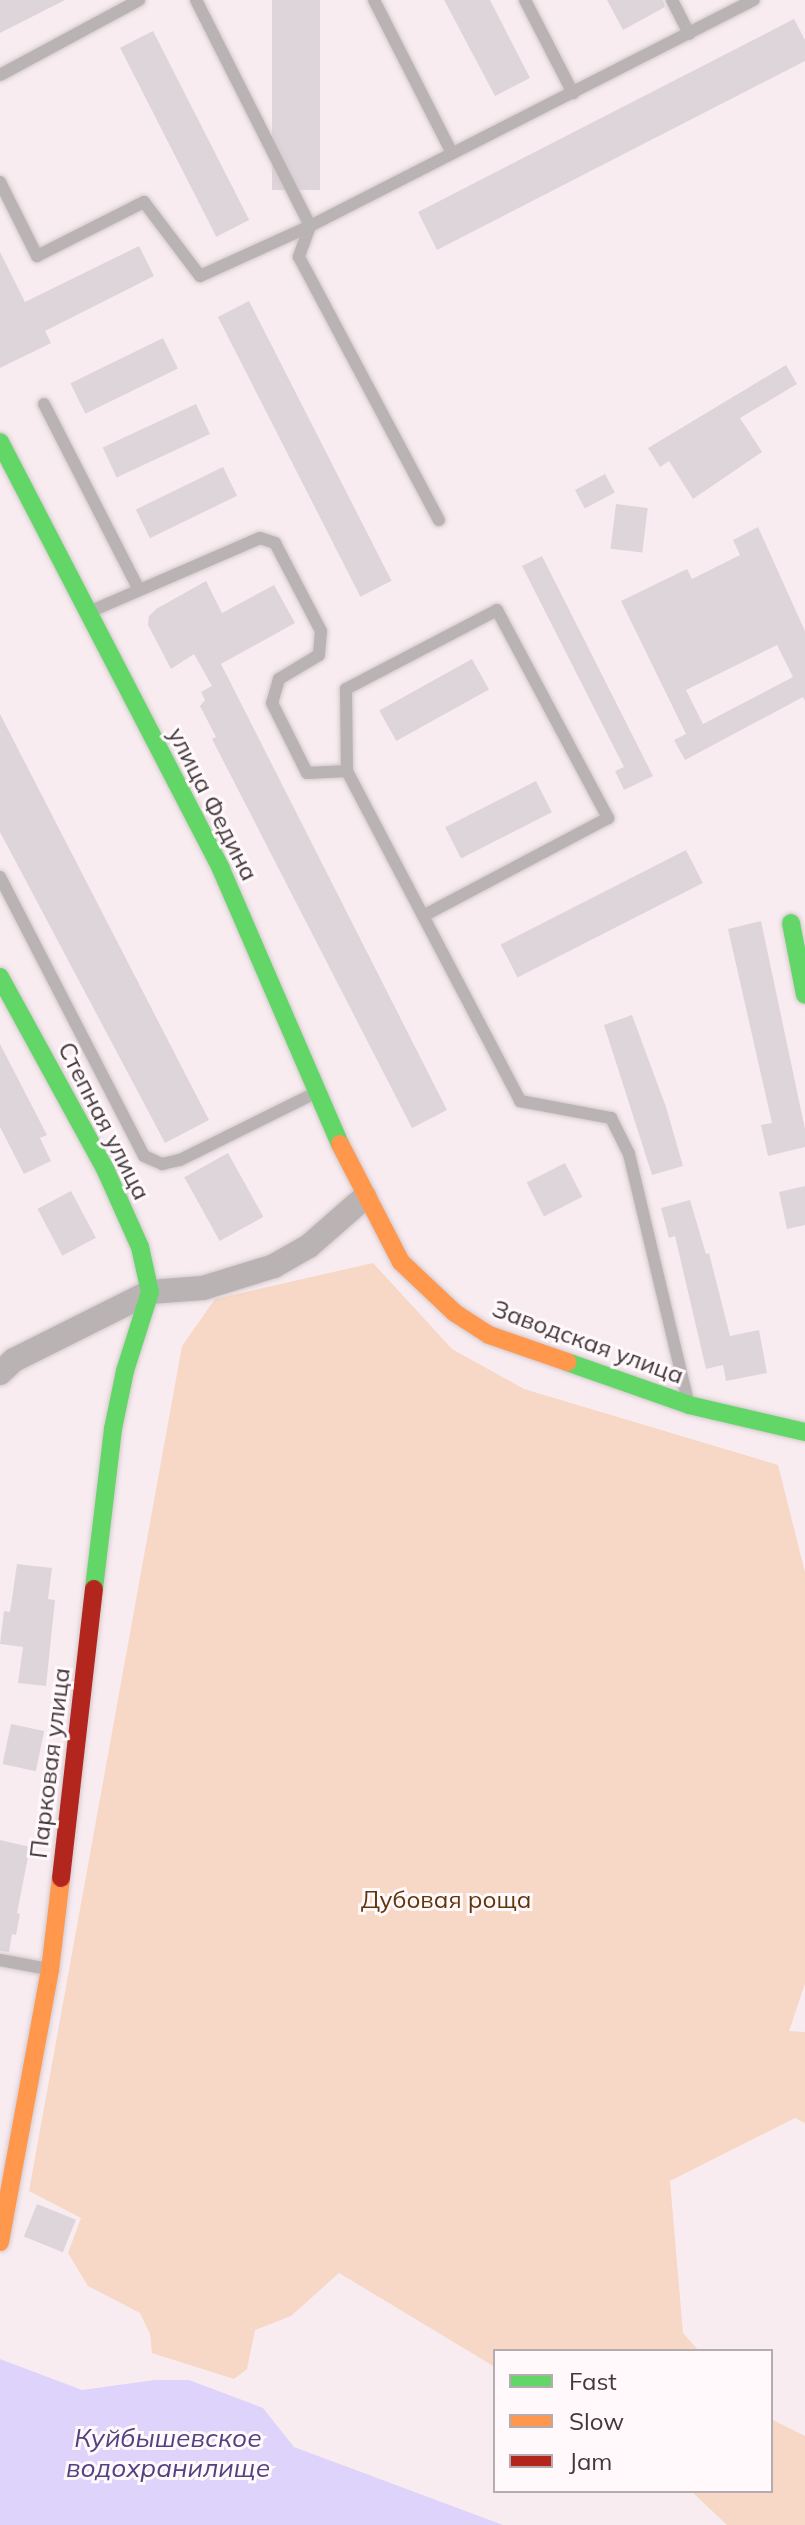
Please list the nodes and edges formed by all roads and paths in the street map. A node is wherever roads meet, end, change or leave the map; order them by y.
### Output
1 (139, 0) edge
2 (196, 0) edge
3 (374, 0) edge
4 (525, 0) edge
5 (672, 0) edge
6 (754, 0) edge
7 (689, 34) junction
8 (0, 75) edge
9 (573, 93) junction
10 (452, 153) junction
11 (0, 182) edge
12 (310, 226) junction
13 (44, 404) dead end
14 (0, 442) edge
15 (5, 464) edge
16 (439, 520) dead end
17 (139, 590) junction
18 (89, 612) junction
19 (347, 771) junction
20 (0, 877) edge
21 (423, 916) junction
22 (791, 923) dead end
23 (0, 977) edge
24 (805, 995) edge
25 (317, 1092) junction
26 (365, 1197) junction
27 (150, 1292) junction
28 (5, 1360) edge
29 (689, 1405) junction
30 (805, 1432) edge
31 (0, 1960) edge
32 (50, 1970) junction
33 (0, 2242) edge

1 - 8 lane
2 - 12 lane
3 - 10 lane
4 - 9 lane
5 - 7 lane
6 - 7 lane
7 - 9 lane
9 - 10 lane
10 - 12 lane
11 - 12 lane
12 - 16 lane
13 - 17 lane
14 - 15 street, улица Федина
15 - 18 street, улица Федина
17 - 18 lane
17 - 19 lane
18 - 25 street, улица Федина
19 - 21 lane
19 - 21 lane
20 - 25 lane
21 - 29 lane
22 - 24 street
23 - 27 street, Степная улица
25 - 26 street, улица Федина
26 - 27 street
26 - 29 street, Заводская улица
27 - 28 street
27 - 32 street, Парковая улица
29 - 30 street, Заводская улица
31 - 32 lane
32 - 33 street, Парковая улица

